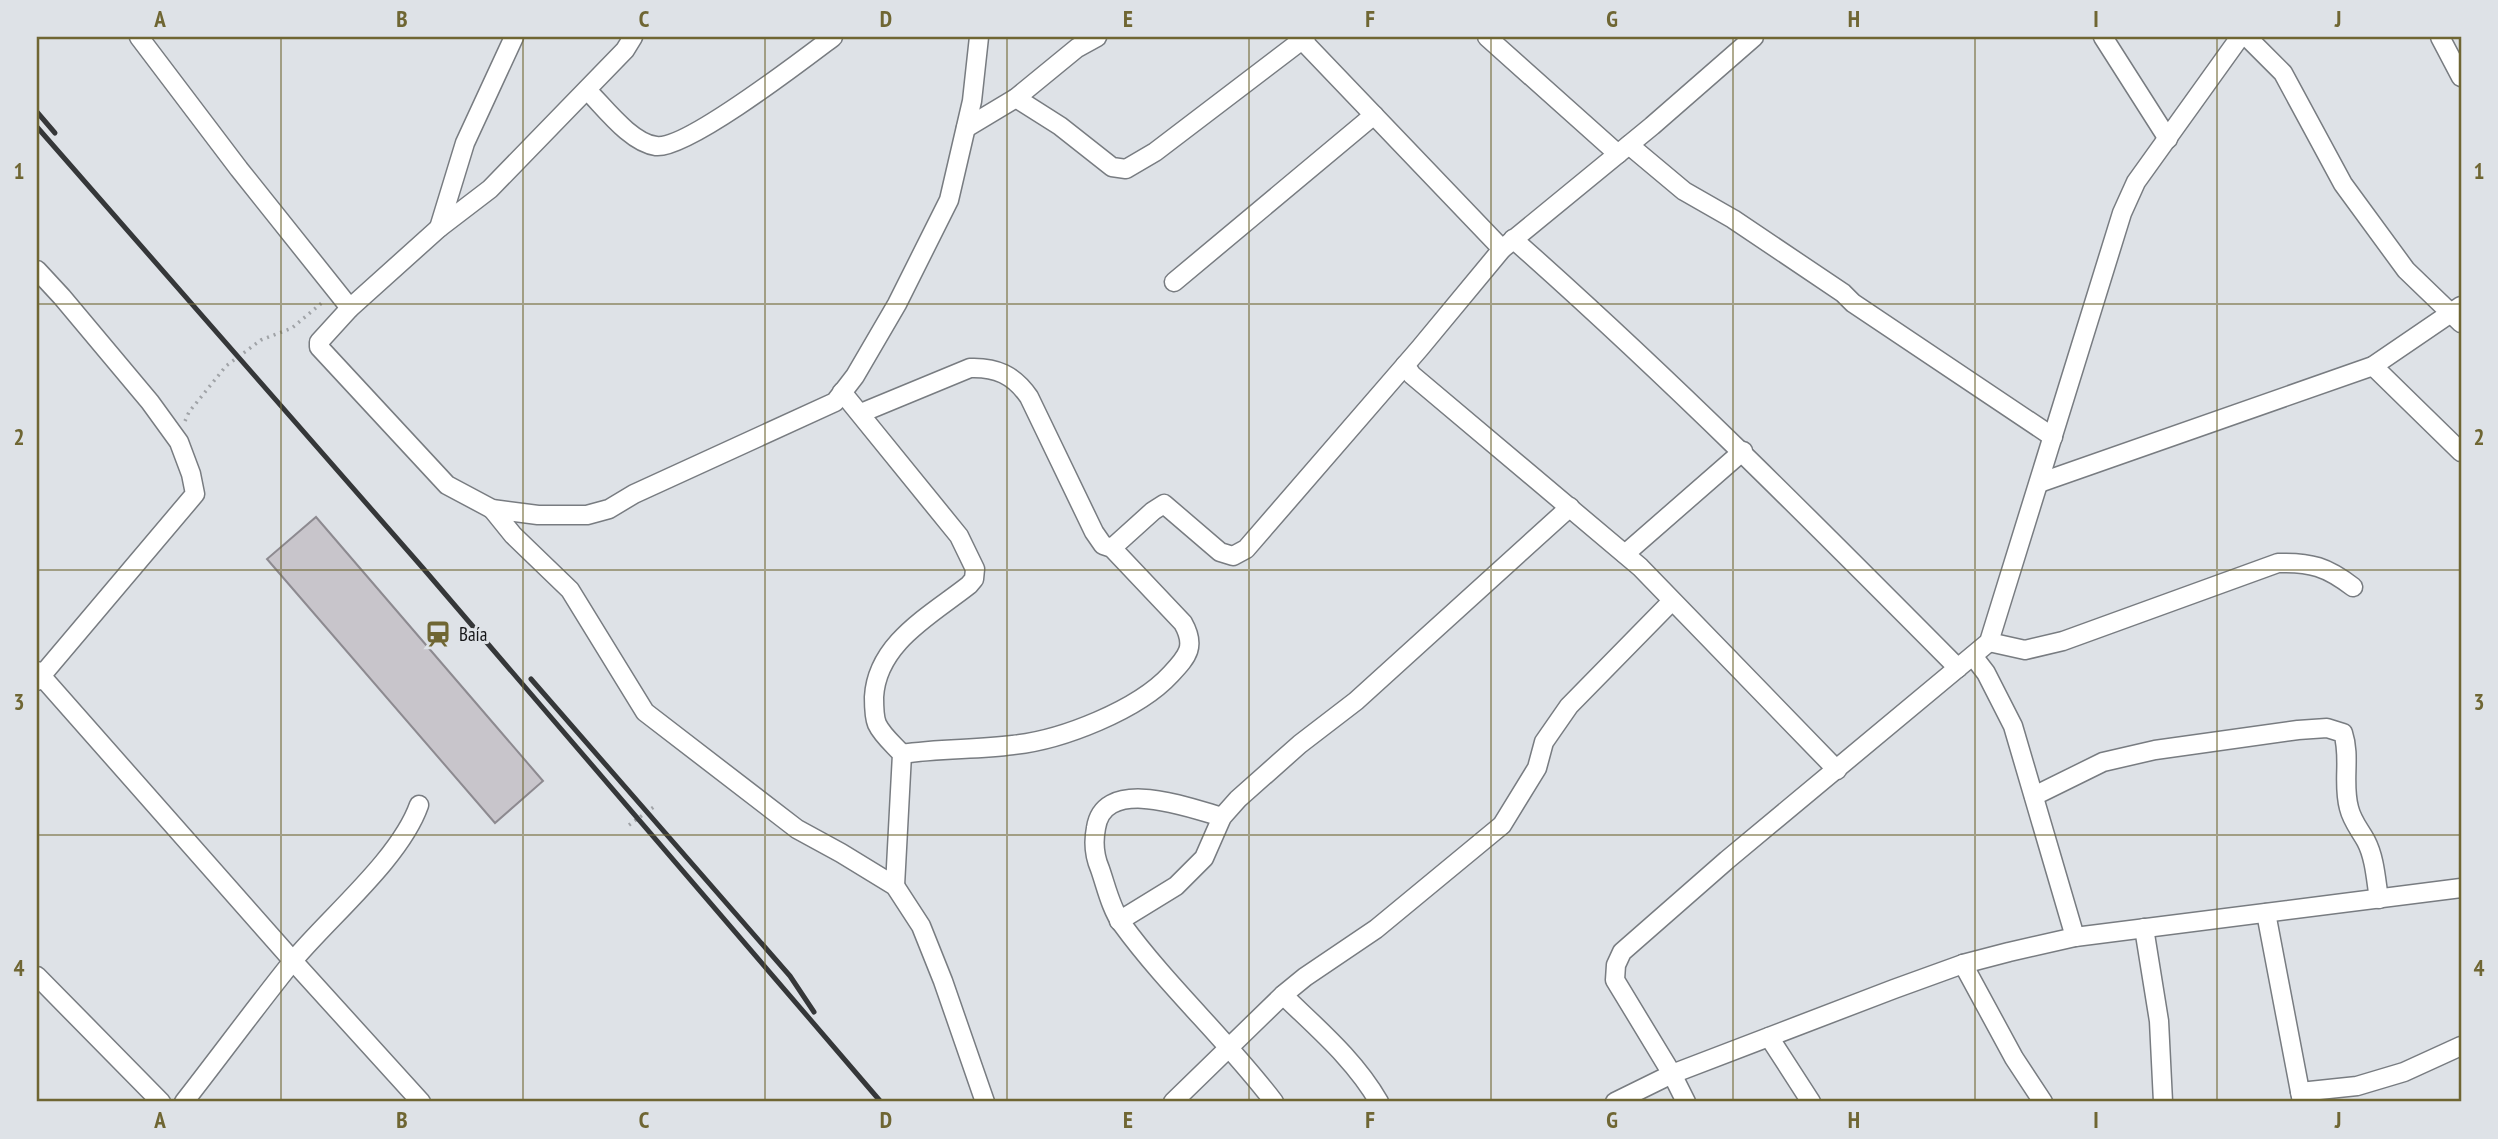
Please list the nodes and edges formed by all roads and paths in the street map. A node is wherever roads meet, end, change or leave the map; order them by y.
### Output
1 (139, 37) edge
2 (514, 37) edge
3 (634, 37) edge
4 (833, 37) edge
5 (979, 37) edge
6 (1097, 37) edge
7 (1487, 37) edge
8 (1754, 37) edge
9 (2103, 37) edge
10 (2239, 37) edge
11 (2247, 37) edge
12 (2440, 37) edge
13 (1304, 38) edge
14 (2461, 77) edge
15 (586, 90) junction
16 (1016, 98) junction
17 (1374, 115) junction
18 (966, 128) junction
19 (2168, 139) junction
20 (1624, 150) junction
21 (439, 228) junction
22 (1507, 244) junction
23 (37, 270) edge
24 (1174, 282) dead end
25 (337, 291) junction
26 (350, 308) junction
27 (2457, 314) edge
28 (1405, 365) junction
29 (2373, 366) junction
30 (842, 392) junction
31 (861, 413) junction
32 (2053, 437) junction
33 (179, 442) junction
34 (1742, 451) junction
35 (2461, 452) edge
36 (2039, 483) junction
37 (1570, 507) junction
38 (492, 509) junction
39 (1112, 548) junction
40 (1625, 554) junction
41 (2353, 587) dead end
42 (1672, 601) junction
43 (1989, 642) junction
44 (1973, 656) junction
45 (1958, 668) junction
46 (38, 676) edge
47 (902, 754) junction
48 (1837, 771) junction
49 (2034, 796) junction
50 (419, 805) dead end
51 (654, 806) dead end
52 (1222, 817) junction
53 (629, 825) dead end
54 (895, 886) junction
55 (2461, 888) edge
56 (2379, 899) junction
57 (2266, 913) junction
58 (1119, 921) junction
59 (2144, 928) junction
60 (2076, 937) junction
61 (293, 961) junction
62 (1963, 964) junction
63 (37, 976) edge
64 (1283, 995) junction
65 (1769, 1037) junction
66 (2461, 1046) edge
67 (1228, 1048) junction
68 (1672, 1074) junction
69 (2301, 1097) edge
70 (161, 1102) edge
71 (184, 1102) edge
72 (421, 1102) edge
73 (985, 1102) edge
74 (1173, 1102) edge
75 (1274, 1102) edge
76 (1379, 1102) edge
77 (1615, 1102) edge
78 (1686, 1102) edge
79 (1811, 1102) edge
80 (2043, 1102) edge
81 (2163, 1102) edge

1 - 25 street
2 - 21 street
3 - 15 street
4 - 15 street
5 - 18 street
6 - 16 street
7 - 20 street
8 - 20 street
9 - 19 street
10 - 19 street
11 - 27 street
12 - 14 street
13 - 16 street
13 - 17 street
15 - 21 street
16 - 18 street
17 - 22 street
17 - 24 street
18 - 30 street
19 - 32 street
20 - 22 street
20 - 32 street
21 - 26 street
22 - 28 street
22 - 34 street
23 - 33 street
25 - 26 street
25 - 33 path
26 - 38 street
27 - 29 street
28 - 37 street
28 - 39 street
29 - 35 street
29 - 36 street
30 - 31 street
30 - 38 street
31 - 39 street
31 - 47 street
32 - 36 street
33 - 46 street
34 - 40 street
34 - 45 street
36 - 43 street
37 - 40 street
37 - 52 street
38 - 54 street
39 - 47 street
40 - 42 street
41 - 43 street
42 - 48 street
42 - 64 street
43 - 44 street
44 - 45 street
44 - 49 street
45 - 48 street
46 - 61 street
47 - 54 street
48 - 68 street
49 - 56 street
49 - 60 street
50 - 61 street
51 - 53 path
52 - 58 street
52 - 58 street
54 - 73 street
55 - 56 street
56 - 57 street
57 - 59 street
57 - 69 street
58 - 67 street
59 - 60 street
59 - 81 street
60 - 62 street
61 - 71 street
61 - 72 street
62 - 65 street
62 - 80 street
63 - 70 street
64 - 67 street
64 - 76 street
65 - 68 street
65 - 79 street
66 - 69 street
67 - 74 street
67 - 75 street
68 - 77 street
68 - 78 street

